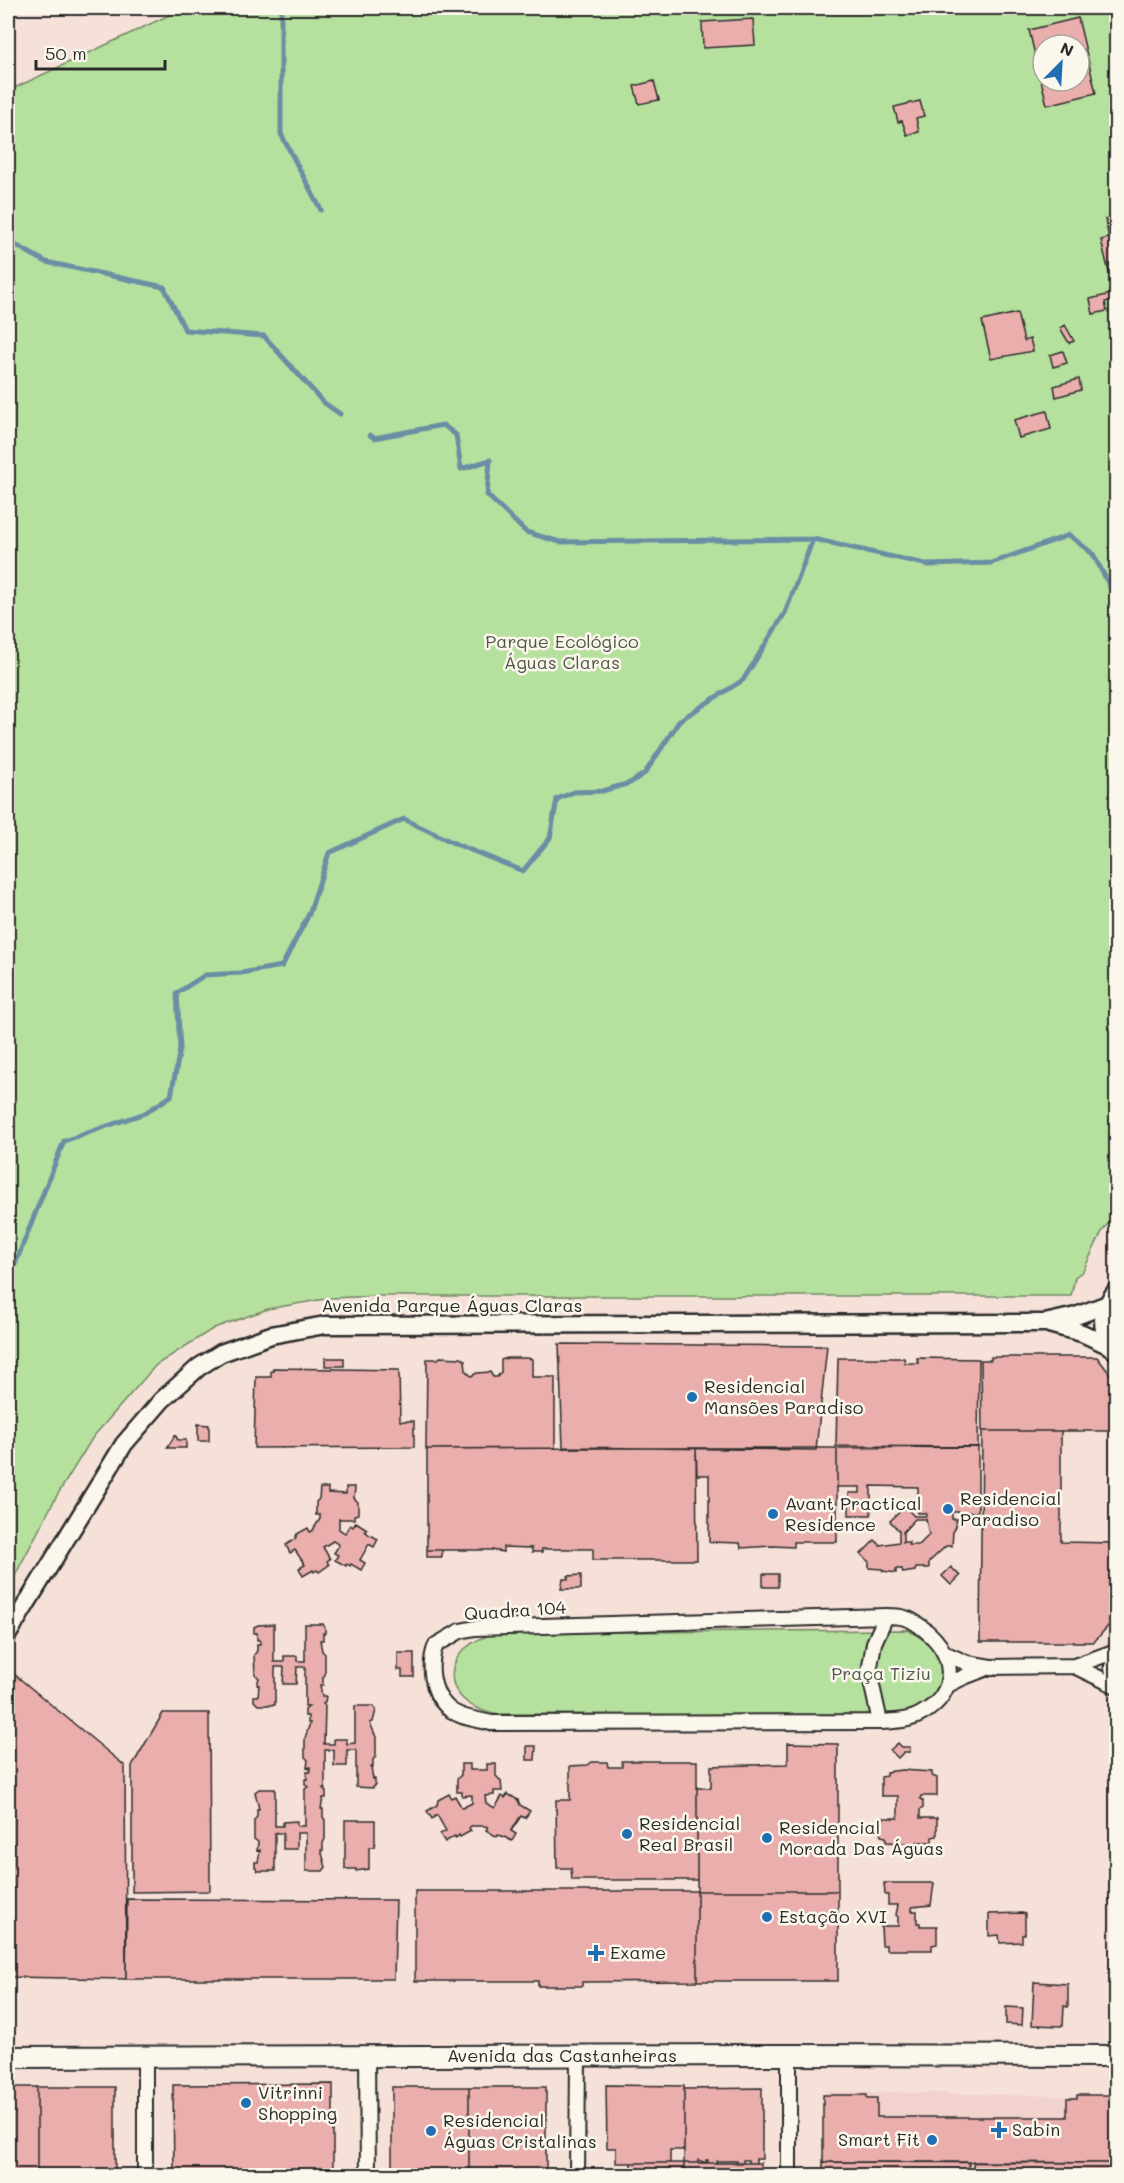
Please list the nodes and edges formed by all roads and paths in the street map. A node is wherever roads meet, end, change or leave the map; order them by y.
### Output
1 (1116, 1291) edge
2 (1105, 1305) junction
3 (1045, 1323) junction
4 (1112, 1348) edge
5 (886, 1616) junction
6 (8, 1634) edge
7 (1116, 1653) edge
8 (946, 1654) junction
9 (1074, 1666) junction
10 (991, 1667) junction
11 (1116, 1684) edge
12 (948, 1685) junction
13 (880, 1722) junction
14 (789, 2055) junction
15 (367, 2056) junction
16 (578, 2056) junction
17 (1116, 2056) edge
18 (8, 2057) edge
19 (145, 2057) junction
20 (145, 2175) edge
21 (368, 2175) edge
22 (577, 2175) edge
23 (789, 2175) edge

1 - 2 street
2 - 3 street, Avenida Parque Águas Claras
2 - 4 street
3 - 4 street, Avenida Parque Águas Claras
3 - 6 street, Avenida Parque Águas Claras
5 - 8 street, Quadra 104
5 - 13 street
5 - 13 street, Quadra 104
7 - 9 street, Quadra 104
7 - 11 street
8 - 10 street, Quadra 104
8 - 12 street
9 - 10 street, Quadra 104
9 - 11 street, Quadra 104
10 - 12 street, Quadra 104
12 - 13 street, Quadra 104
14 - 16 main road, Avenida das Castanheiras
14 - 17 main road, Avenida das Castanheiras
14 - 23 street
15 - 16 main road, Avenida das Castanheiras
15 - 19 main road, Avenida das Castanheiras
15 - 21 street
16 - 22 street
18 - 19 main road, Avenida das Castanheiras
19 - 20 street

